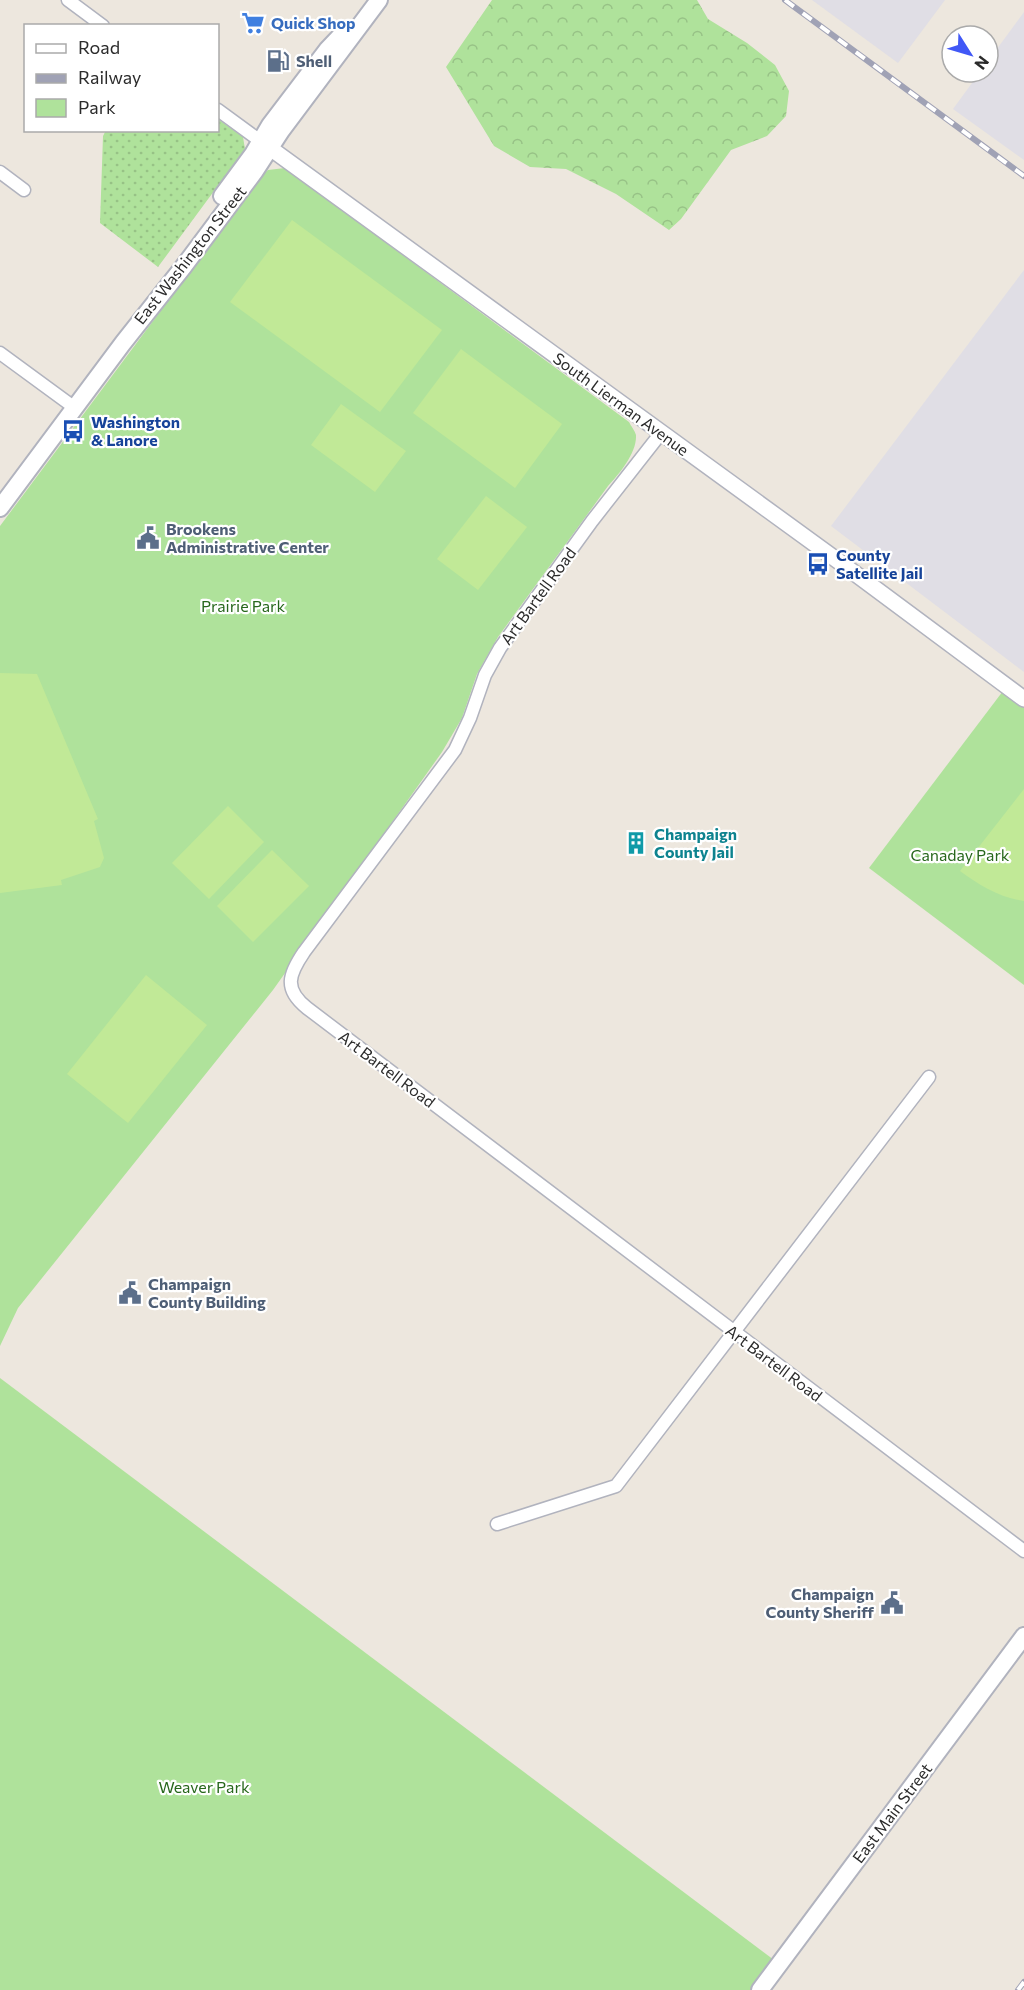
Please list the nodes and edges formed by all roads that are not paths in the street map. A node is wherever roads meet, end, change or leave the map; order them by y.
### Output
1 (68, 0) edge
2 (368, 0) edge
3 (379, 0) edge
4 (100, 24) edge
5 (219, 111) edge
6 (265, 144) junction
7 (0, 172) edge
8 (24, 190) dead end
9 (0, 353) edge
10 (71, 406) junction
11 (661, 433) junction
12 (0, 494) edge
13 (0, 508) edge
14 (1024, 699) edge
15 (929, 1077) dead end
16 (734, 1332) junction
17 (497, 1524) dead end
18 (1024, 1551) edge
19 (1024, 1636) edge
20 (760, 1990) edge

1 - 4 street
2 - 6 main road, East Washington Street
3 - 6 main road, East Washington Street
5 - 6 street, South Lierman Avenue
6 - 10 main road, East Washington Street
6 - 11 street, South Lierman Avenue
7 - 8 street
9 - 10 street
10 - 12 main road, East Washington Street
10 - 13 main road, East Washington Street
11 - 14 street, South Lierman Avenue
11 - 16 street, Art Bartell Road
15 - 16 street
16 - 17 street
16 - 18 street, Art Bartell Road
19 - 20 main road, East Main Street

